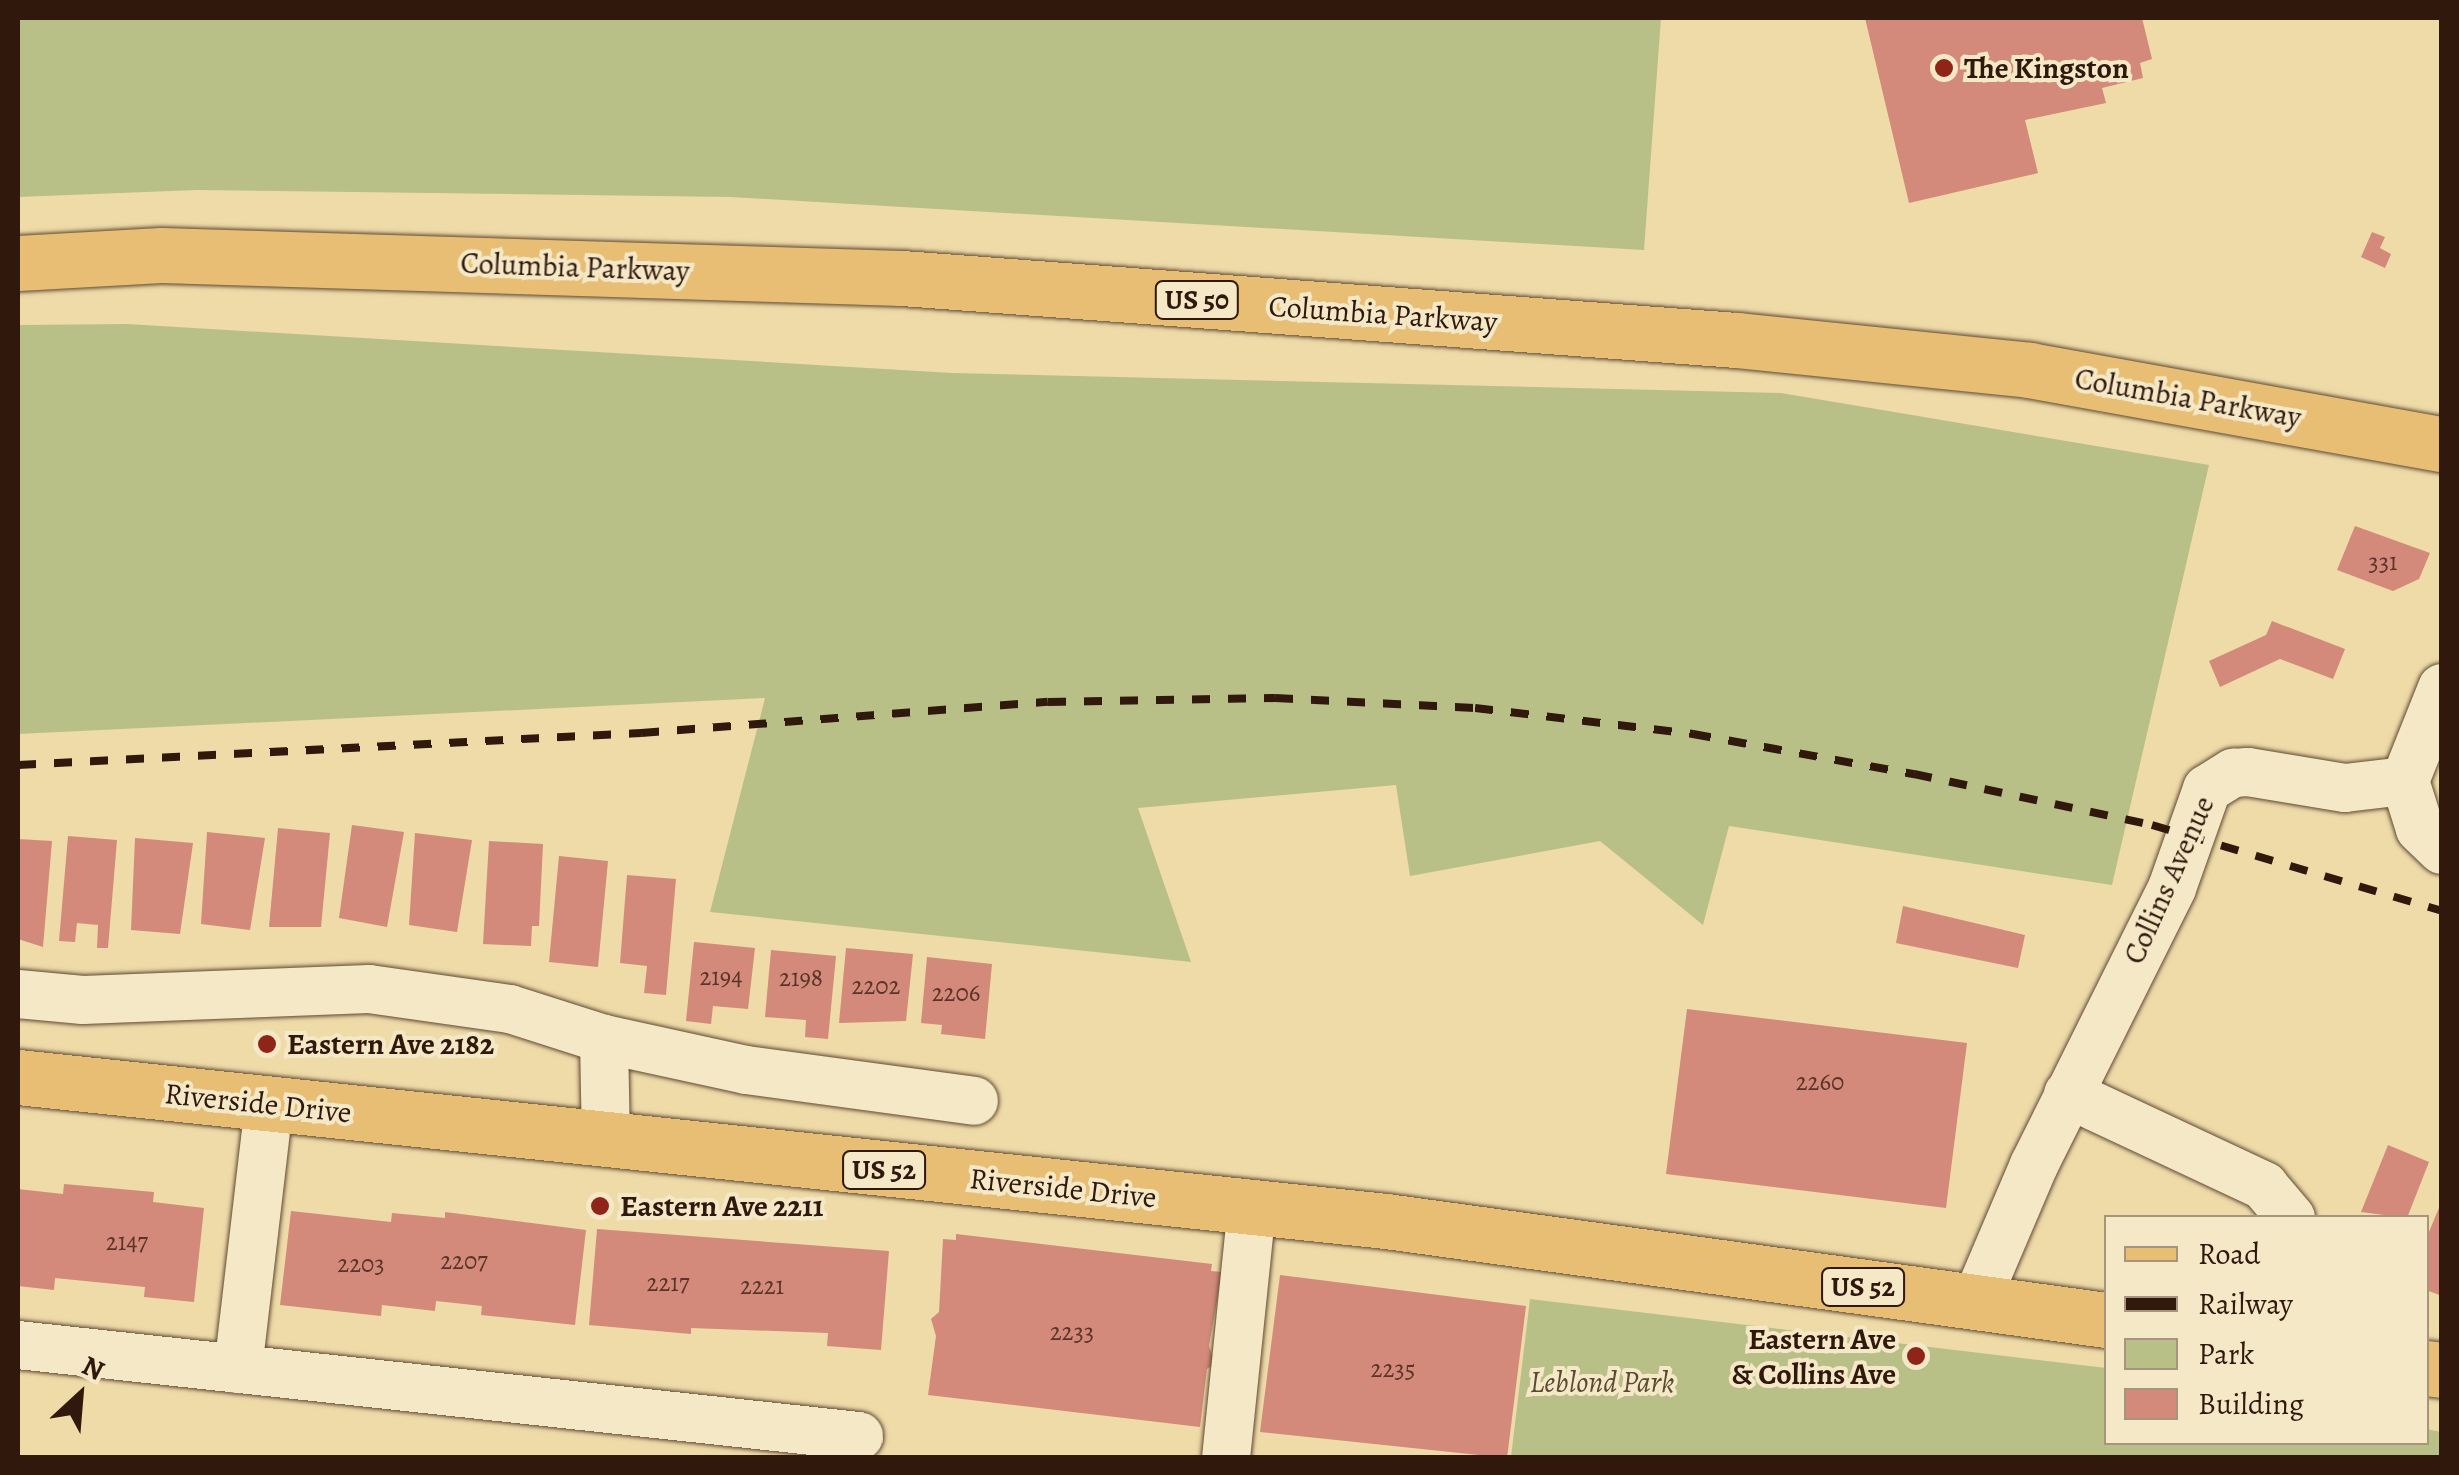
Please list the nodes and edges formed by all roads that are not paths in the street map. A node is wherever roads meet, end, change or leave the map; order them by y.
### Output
1 (18, 263) edge
2 (2442, 444) edge
3 (2442, 688) edge
4 (2405, 781) junction
5 (2442, 850) edge
6 (18, 994) edge
7 (604, 1039) junction
8 (18, 1078) edge
9 (2068, 1094) junction
10 (974, 1100) dead end
11 (254, 1102) junction
12 (606, 1141) junction
13 (1252, 1208) junction
14 (2288, 1215) edge
15 (1976, 1301) junction
16 (2104, 1320) edge
17 (18, 1345) edge
18 (222, 1367) junction
19 (859, 1436) dead end
20 (1226, 1458) edge

1 - 2 main road, Columbia Parkway / US 50
3 - 4 street
4 - 5 street
4 - 9 street, Collins Avenue
6 - 7 street
7 - 10 street
7 - 12 street
8 - 11 main road, Riverside Drive / US 52
9 - 14 street
9 - 15 street, Collins Avenue
11 - 12 main road, Riverside Drive / US 52
11 - 18 street
12 - 13 main road, Riverside Drive / US 52
13 - 15 main road, Riverside Drive / US 52
13 - 20 street
15 - 16 main road, Riverside Drive / US 52
17 - 18 street
18 - 19 street

